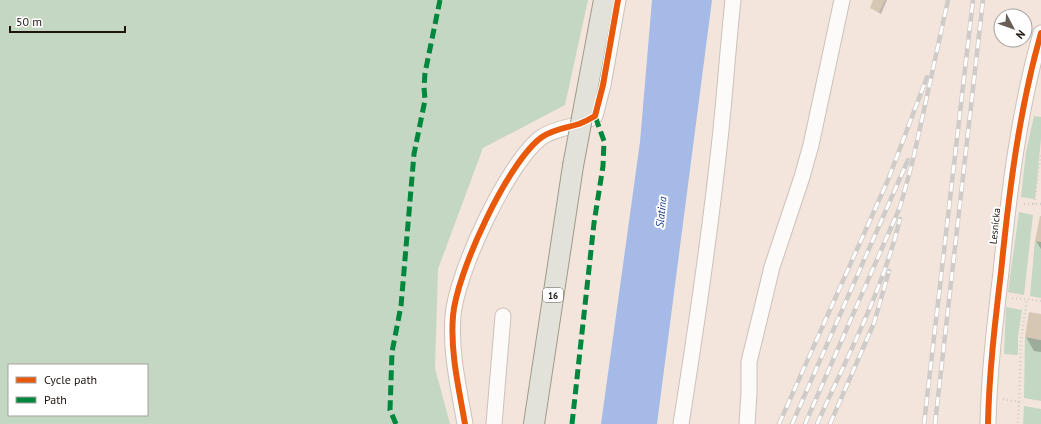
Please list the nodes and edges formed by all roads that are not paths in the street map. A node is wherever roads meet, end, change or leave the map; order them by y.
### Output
1 (604, 0) edge
2 (618, 0) edge
3 (734, 0) edge
4 (842, 0) edge
5 (1041, 32) edge
6 (503, 316) dead end
7 (465, 424) edge
8 (494, 424) edge
9 (534, 424) edge
10 (681, 424) edge
11 (747, 424) edge
12 (988, 424) edge

1 - 9 main road, 16, bridge
2 - 7 street
3 - 10 street
4 - 11 street
5 - 12 street, Lesnícka
6 - 8 street

